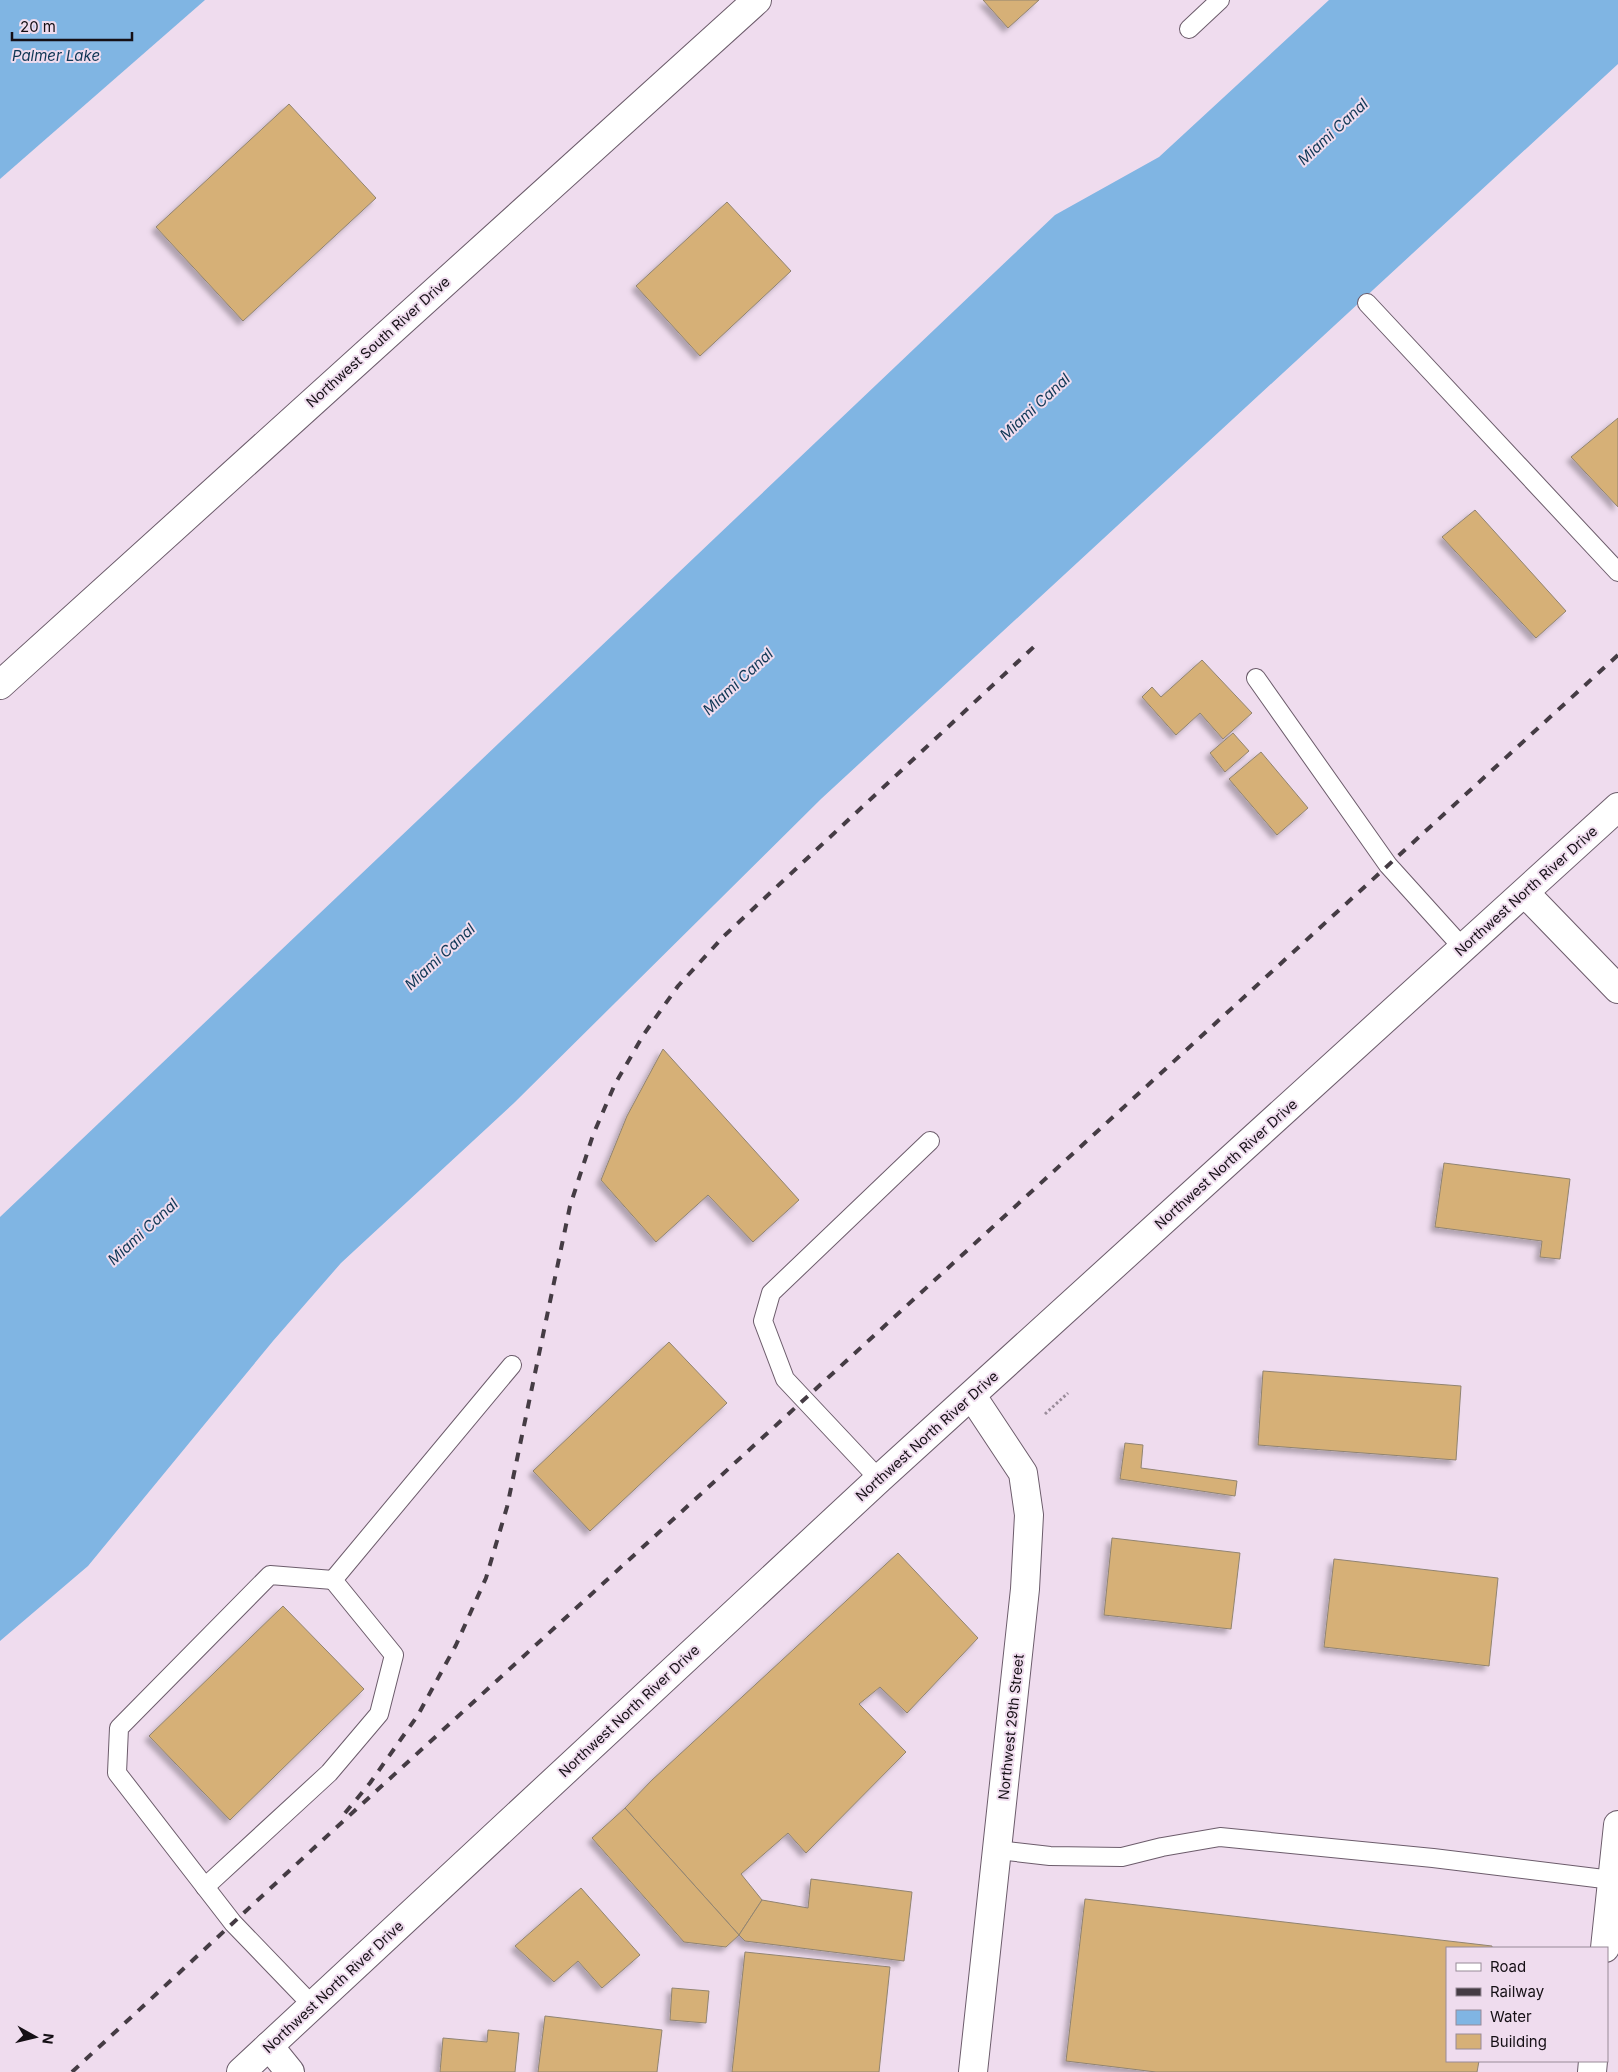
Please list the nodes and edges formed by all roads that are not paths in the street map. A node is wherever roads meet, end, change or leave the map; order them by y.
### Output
1 (757, 0) edge
2 (1220, 0) edge
3 (1189, 29) dead end
4 (1367, 303) dead end
5 (1618, 572) edge
6 (1256, 678) dead end
7 (0, 685) edge
8 (1618, 807) edge
9 (1525, 893) junction
10 (1463, 948) junction
11 (1618, 988) edge
12 (930, 1140) dead end
13 (512, 1365) dead end
14 (972, 1396) junction
15 (879, 1478) junction
16 (333, 1580) junction
17 (1618, 1825) edge
18 (998, 1850) junction
19 (1612, 1880) junction
20 (205, 1887) junction
21 (1605, 1947) edge
22 (312, 2005) junction
23 (269, 2046) junction
24 (242, 2072) edge
25 (290, 2072) edge
26 (972, 2072) edge

1 - 7 street, Northwest South River Drive
2 - 3 lane
4 - 5 lane
6 - 10 lane
8 - 9 street, Northwest North River Drive
9 - 10 street, Northwest North River Drive
9 - 11 street
10 - 14 street, Northwest North River Drive
12 - 15 lane
13 - 16 lane
14 - 15 street, Northwest North River Drive
14 - 18 street, Northwest 29th Street
15 - 22 street, Northwest North River Drive
16 - 20 lane
16 - 20 lane
17 - 19 street
18 - 19 lane
18 - 26 street, Northwest 29th Street
19 - 21 street
20 - 22 lane
22 - 23 street, Northwest North River Drive
23 - 24 street, Northwest North River Drive
23 - 25 street

